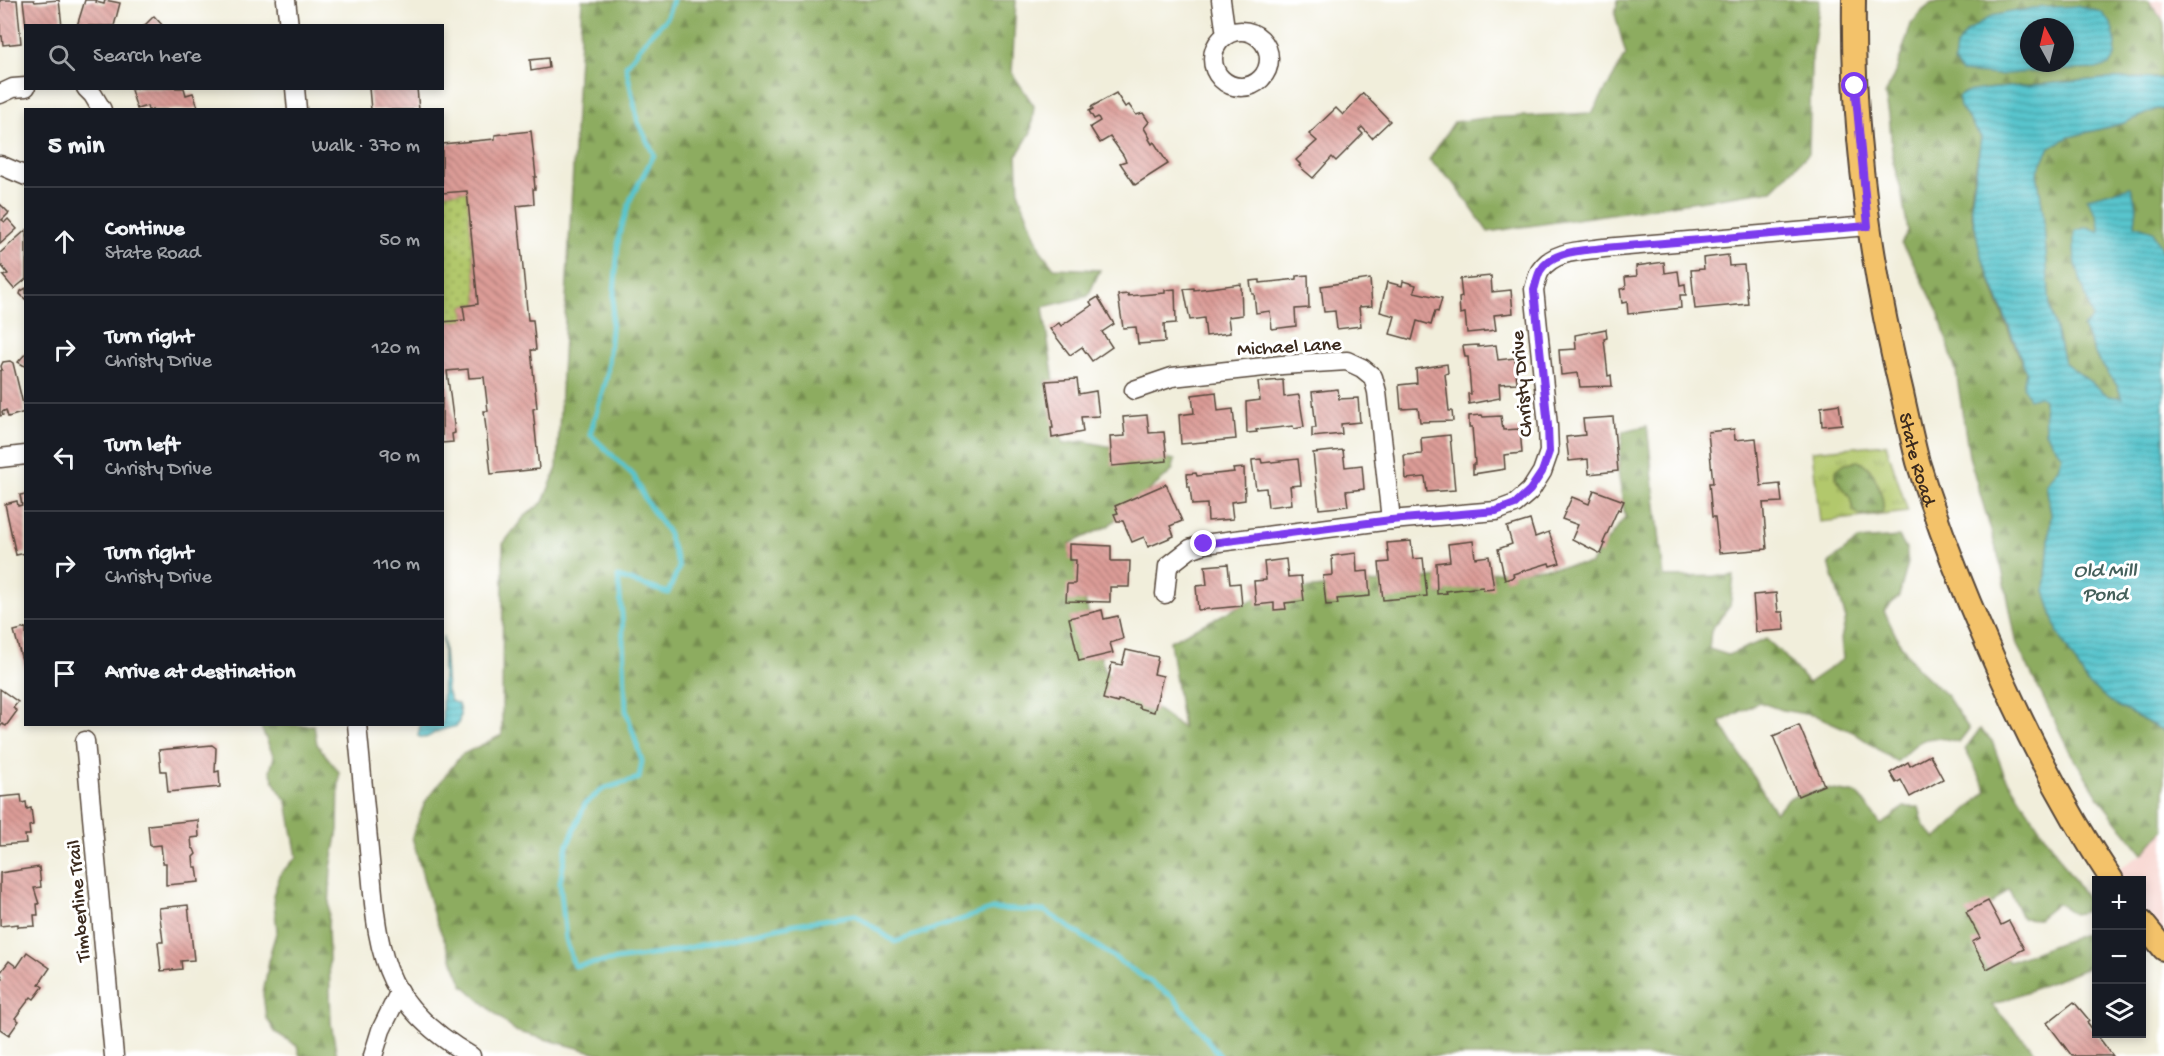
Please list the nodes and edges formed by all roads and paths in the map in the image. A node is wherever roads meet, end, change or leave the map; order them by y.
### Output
1 (286, 0) edge
2 (1221, 0) edge
3 (1854, 0) edge
4 (289, 24) edge
5 (1226, 35) dead end
6 (24, 87) edge
7 (88, 90) edge
8 (295, 90) edge
9 (0, 94) edge
10 (101, 108) edge
11 (297, 108) edge
12 (0, 165) edge
13 (24, 175) edge
14 (1868, 226) junction
15 (1134, 390) dead end
16 (24, 455) edge
17 (0, 458) edge
18 (1391, 520) junction
19 (1165, 594) dead end
20 (357, 726) edge
21 (85, 741) dead end
22 (2109, 876) edge
23 (2146, 927) edge
24 (2164, 949) edge
25 (400, 992) junction
26 (114, 1056) edge
27 (373, 1056) edge
28 (471, 1056) edge

1 - 4 street
2 - 5 street
3 - 14 main road, State Road
6 - 9 street
7 - 10 street
8 - 11 street
12 - 13 street
14 - 18 street, Christy Drive
14 - 22 main road, State Road
15 - 18 street, Michael Lane
16 - 17 street
18 - 19 street, Christy Drive
20 - 25 street
21 - 26 street, Timberline Trail
23 - 24 main road
25 - 27 street
25 - 28 street

